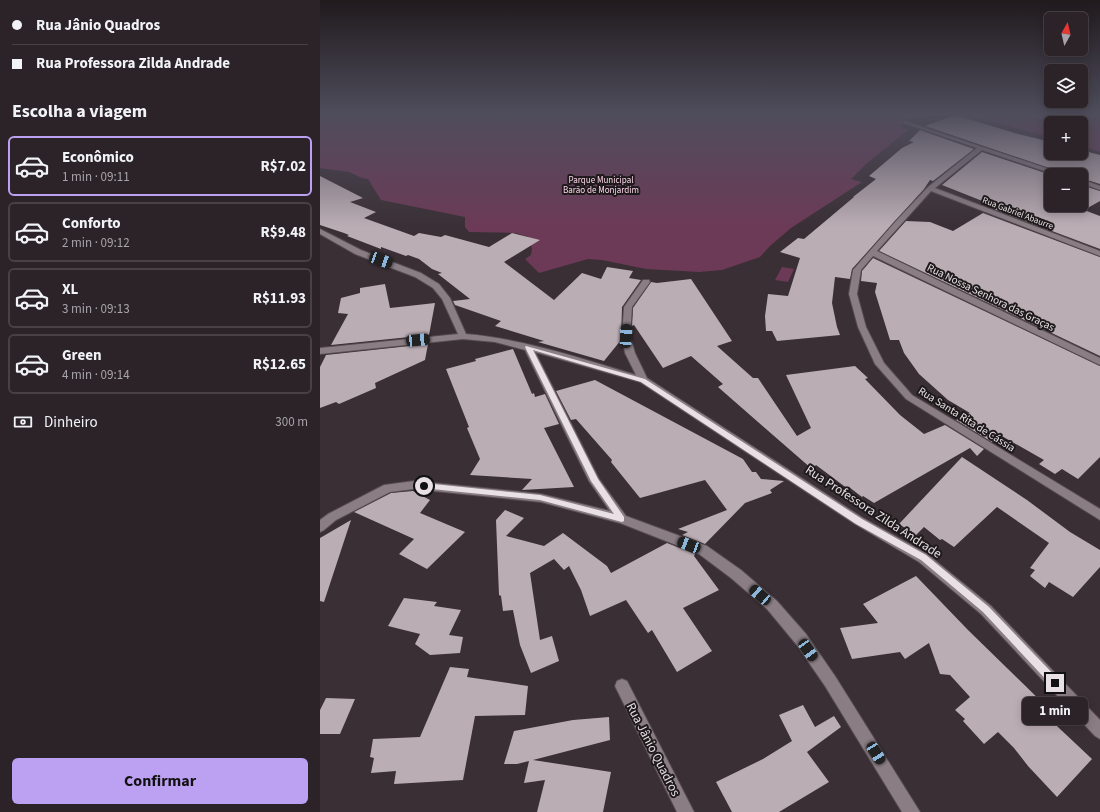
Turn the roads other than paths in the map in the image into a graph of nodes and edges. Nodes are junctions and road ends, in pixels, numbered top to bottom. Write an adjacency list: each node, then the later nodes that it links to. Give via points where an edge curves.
1 (976, 152): 5 (street, Rua Santa Rita de Cássia)
2 (993, 152): 3 (street)
3 (1044, 169)
4 (1088, 184): 6 (street)
5 (930, 188): 8 (street, Rua Santa Rita de Cássia); 9 (street, Rua Gabriel Abaurre)
6 (1100, 188)
7 (320, 231): 11 (street, via 358,252 418,275 436,286 446,298)
8 (872, 252): 14 (street, Rua Nossa Senhora das Graças); 16 (street, Rua Santa Rita de Cássia, via 857,270 853,294 862,327 880,364 904,392)
9 (1100, 254)
10 (646, 282): 15 (street, via 628,307 626,336 630,353)
11 (463, 336): 12 (street, via 495,339); 13 (street)
12 (528, 347): 15 (street); 17 (street, via 595,481)
13 (320, 351)
14 (1100, 362)
15 (643, 380): 20 (street, Rua Professora Zilda Andrade, via 859,521 924,558 986,610)
16 (1100, 515)
17 (622, 519): 18 (street, via 540,498 414,485 388,488 332,517); 22 (street, via 703,550 772,605 801,639 830,681)
18 (320, 527)
19 (622, 686): 21 (street, Rua Jânio Quadros)
20 (1100, 730)
21 (686, 812)
22 (912, 812)

